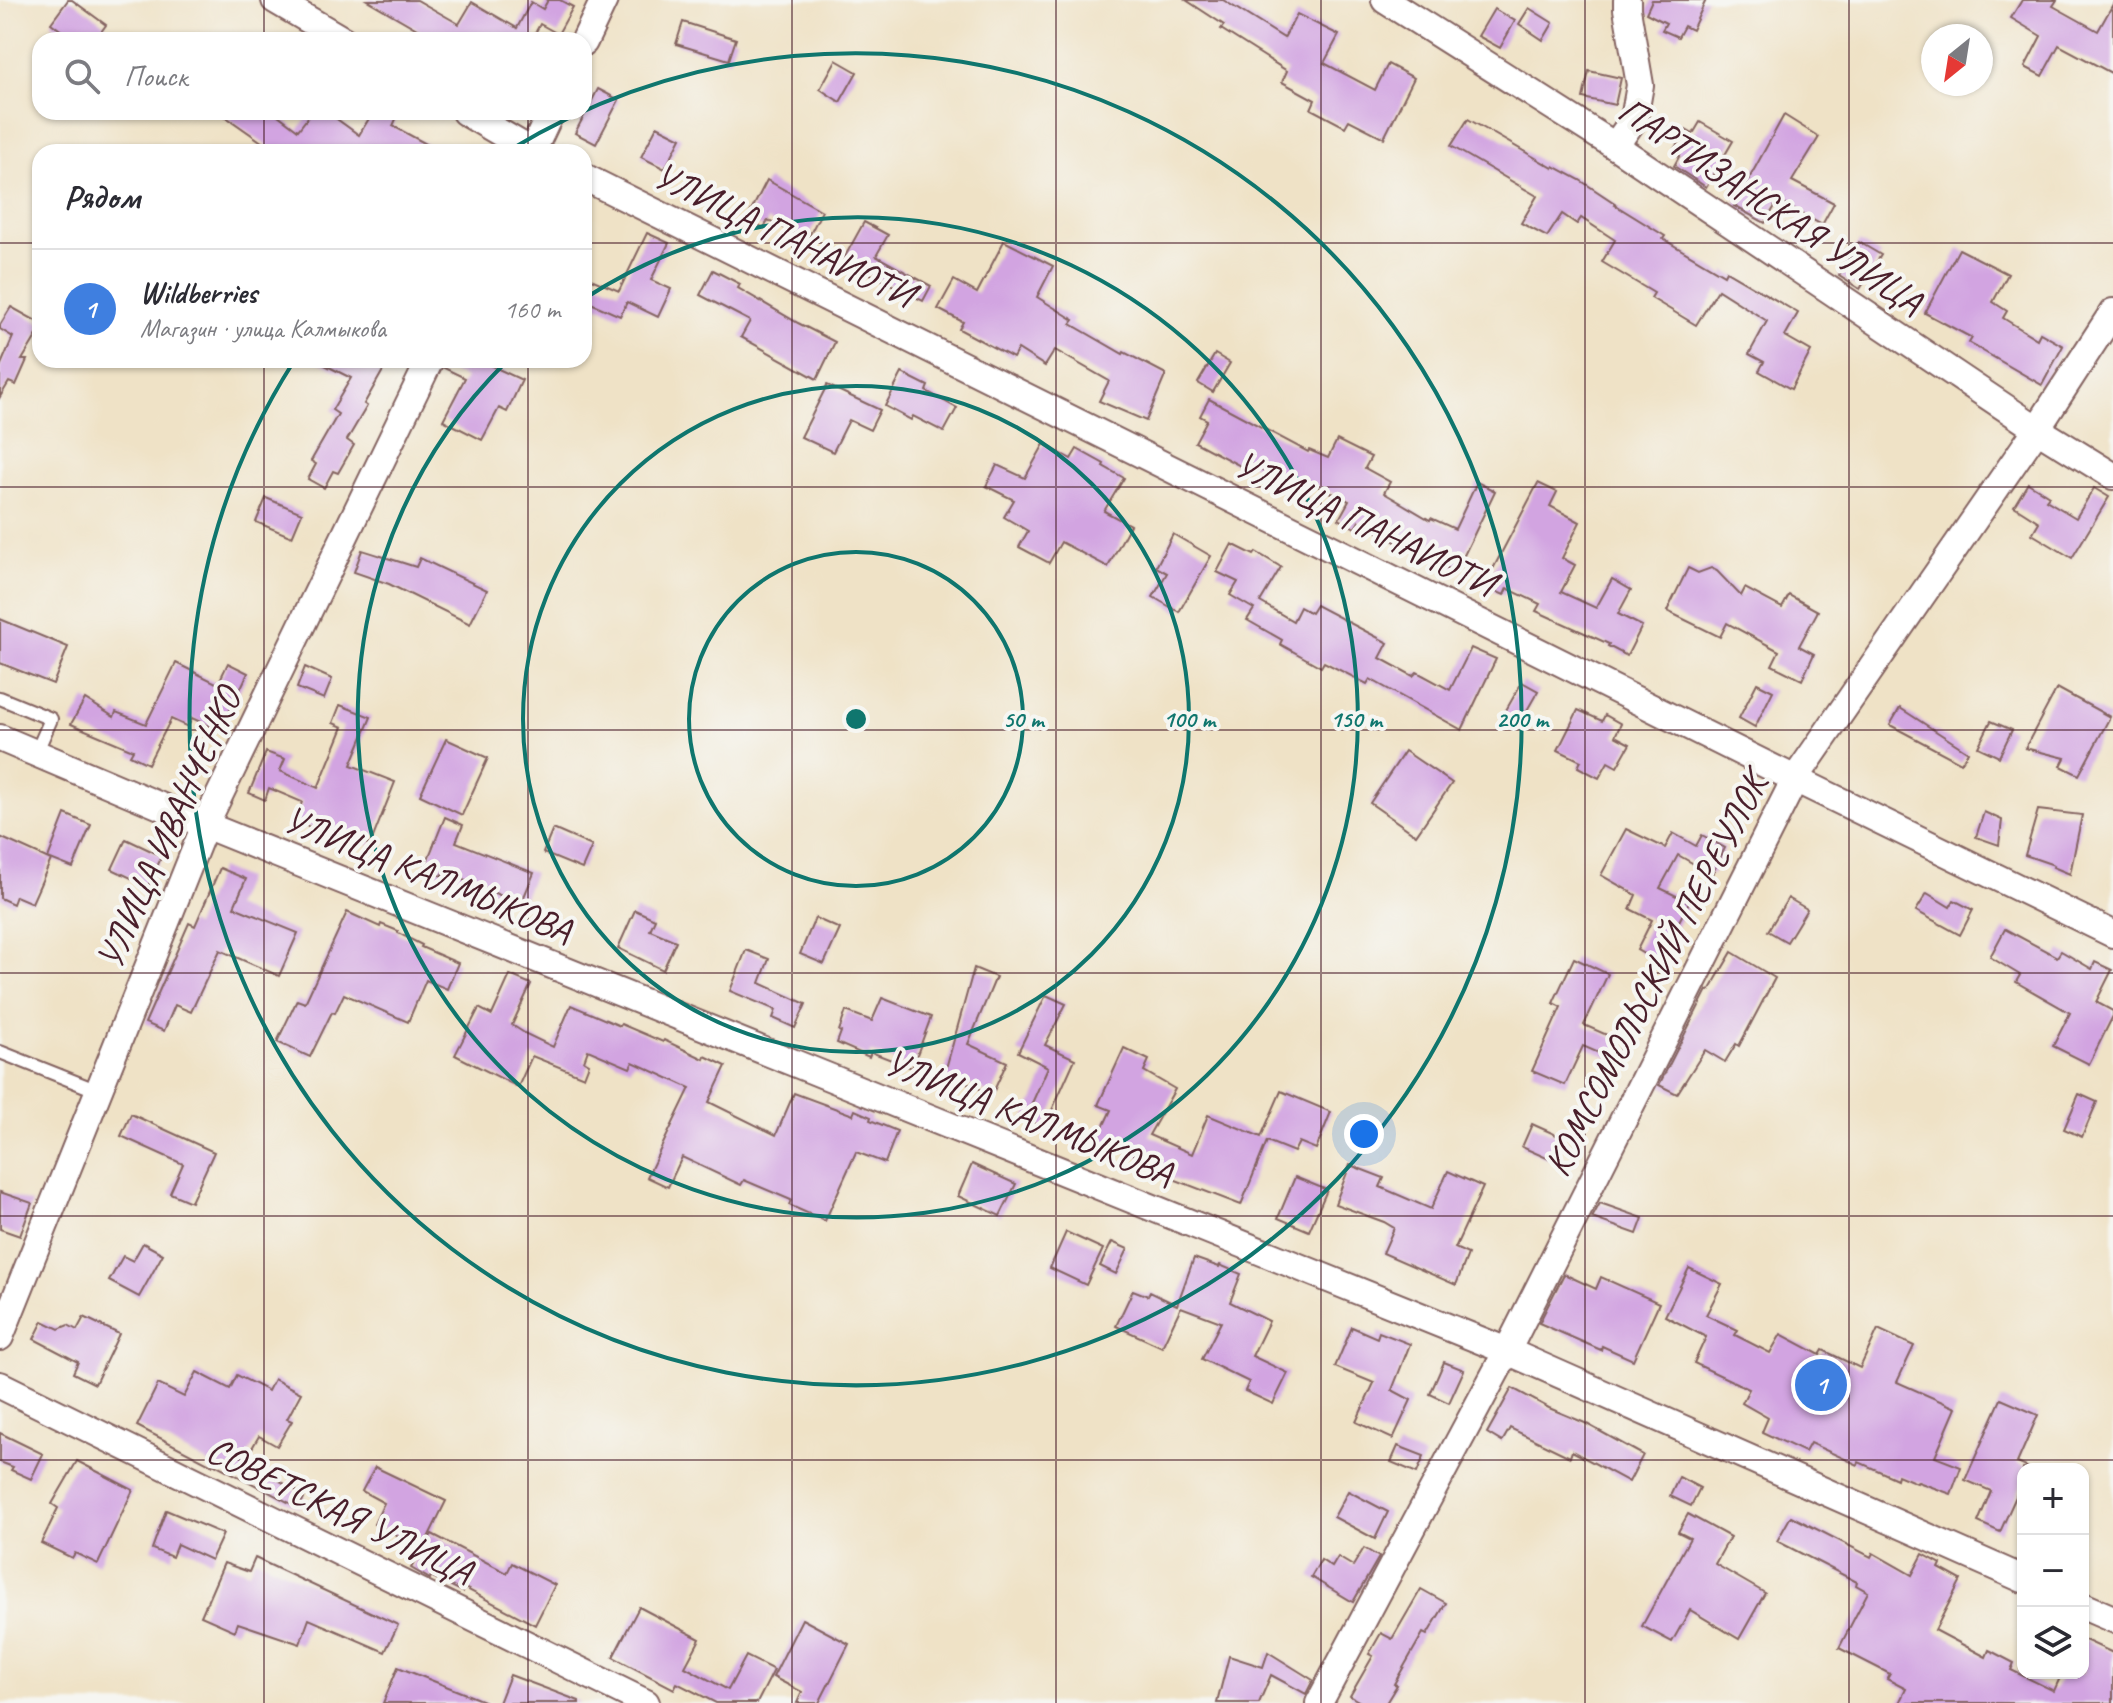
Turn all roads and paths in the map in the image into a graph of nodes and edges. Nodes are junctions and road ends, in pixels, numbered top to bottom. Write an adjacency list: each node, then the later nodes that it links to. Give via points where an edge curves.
1 (275, 0): 5 (street)
2 (604, 0): 6 (street)
3 (1385, 0): 11 (street, ПАРТИЗАНСКАЯ УЛИЦА)
4 (1627, 0): 11 (street, via 1640,85 1634,119)
5 (329, 32)
6 (589, 32)
7 (478, 120): 9 (street)
8 (547, 120): 10 (street)
9 (519, 144)
10 (536, 144)
11 (1615, 146): 15 (street, ПАРТИЗАНСКАЯ УЛИЦА)
12 (592, 181): 20 (street, УЛИЦА ПАНАИОТИ)
13 (2113, 312): 15 (street, КОМСОМОЛЬСКИЙ ПЕРЕУЛОК)
14 (426, 368): 21 (street, УЛИЦА ИВАНЧЕНКО)
15 (2037, 429): 16 (street, ПАРТИЗАНСКАЯ УЛИЦА); 20 (street, КОМСОМОЛЬСКИЙ ПЕРЕУЛОК)
16 (2113, 476)
17 (0, 698): 19 (lane, via 51,719)
18 (0, 738): 19 (street, УЛИЦА КАЛМЫКОВА)
19 (36, 753): 21 (street, УЛИЦА КАЛМЫКОВА)
20 (1795, 779): 22 (street, УЛИЦА ПАНАИОТИ); 26 (street, КОМСОМОЛЬСКИЙ ПЕРЕУЛОК)
21 (205, 825): 24 (street, УЛИЦА ИВАНЧЕНКО); 26 (street, УЛИЦА КАЛМЫКОВА)
22 (2113, 934)
23 (0, 1052): 24 (lane)
24 (98, 1091): 25 (street, УЛИЦА ИВАНЧЕНКО)
25 (0, 1337)
26 (1507, 1351): 28 (street, УЛИЦА КАЛМЫКОВА); 32 (street, КОМСОМОЛЬСКИЙ ПЕРЕУЛОК)
27 (0, 1385): 31 (street, СОВЕТСКАЯ УЛИЦА)
28 (2017, 1576)
29 (2085, 1607): 30 (street)
30 (2113, 1619)
31 (646, 1703)
32 (1319, 1703)

